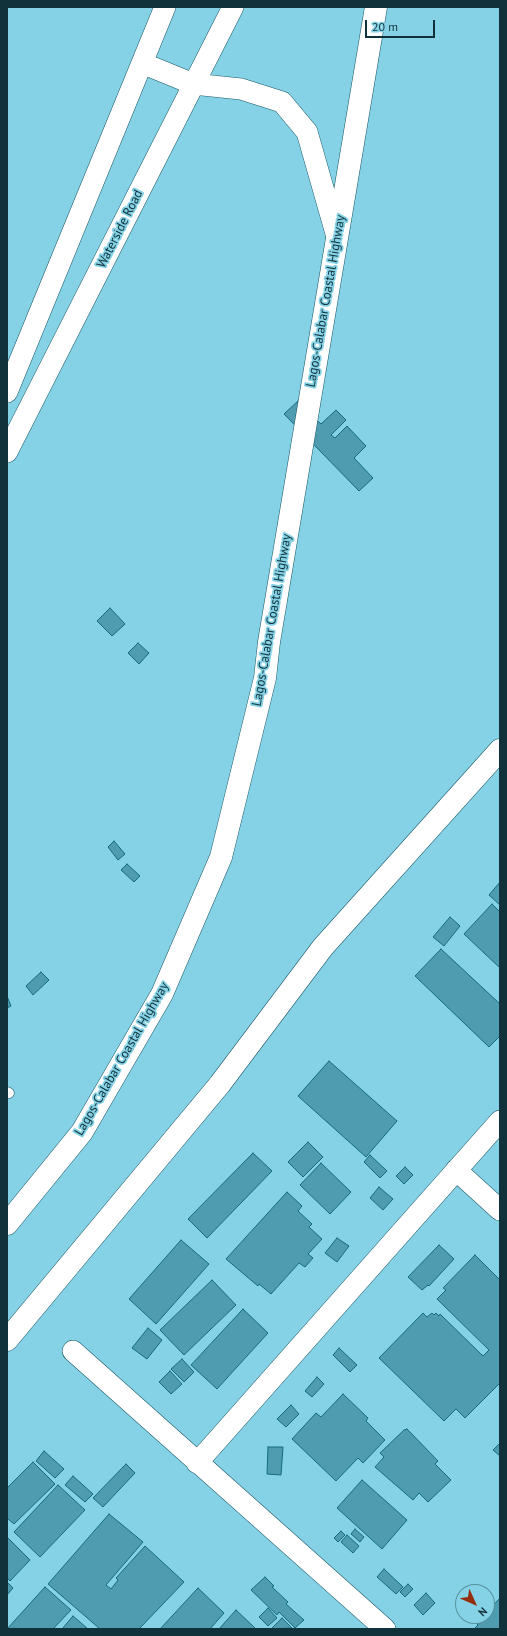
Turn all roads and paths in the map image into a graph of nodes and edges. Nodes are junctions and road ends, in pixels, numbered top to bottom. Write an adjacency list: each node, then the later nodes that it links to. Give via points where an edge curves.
1 (165, 7): 4 (street)
2 (233, 7): 5 (street, Waterside Road)
3 (376, 7): 6 (highway, Lagos-Calabar Coastal Highway)
4 (142, 62): 5 (street); 7 (street)
5 (193, 84): 6 (street, via 241,89 282,102 307,132); 8 (street, Waterside Road)
6 (337, 237): 13 (highway, Lagos-Calabar Coastal Highway, via 265,678 221,857 162,994 82,1132)
7 (7, 392)
8 (7, 452)
9 (500, 750): 14 (highway, via 323,947 220,1084)
10 (500, 1121): 11 (street)
11 (456, 1170): 12 (street); 16 (street)
12 (500, 1210)
13 (7, 1224)
14 (7, 1340)
15 (73, 1351): 16 (street)
16 (197, 1462): 17 (street)
17 (385, 1629)

